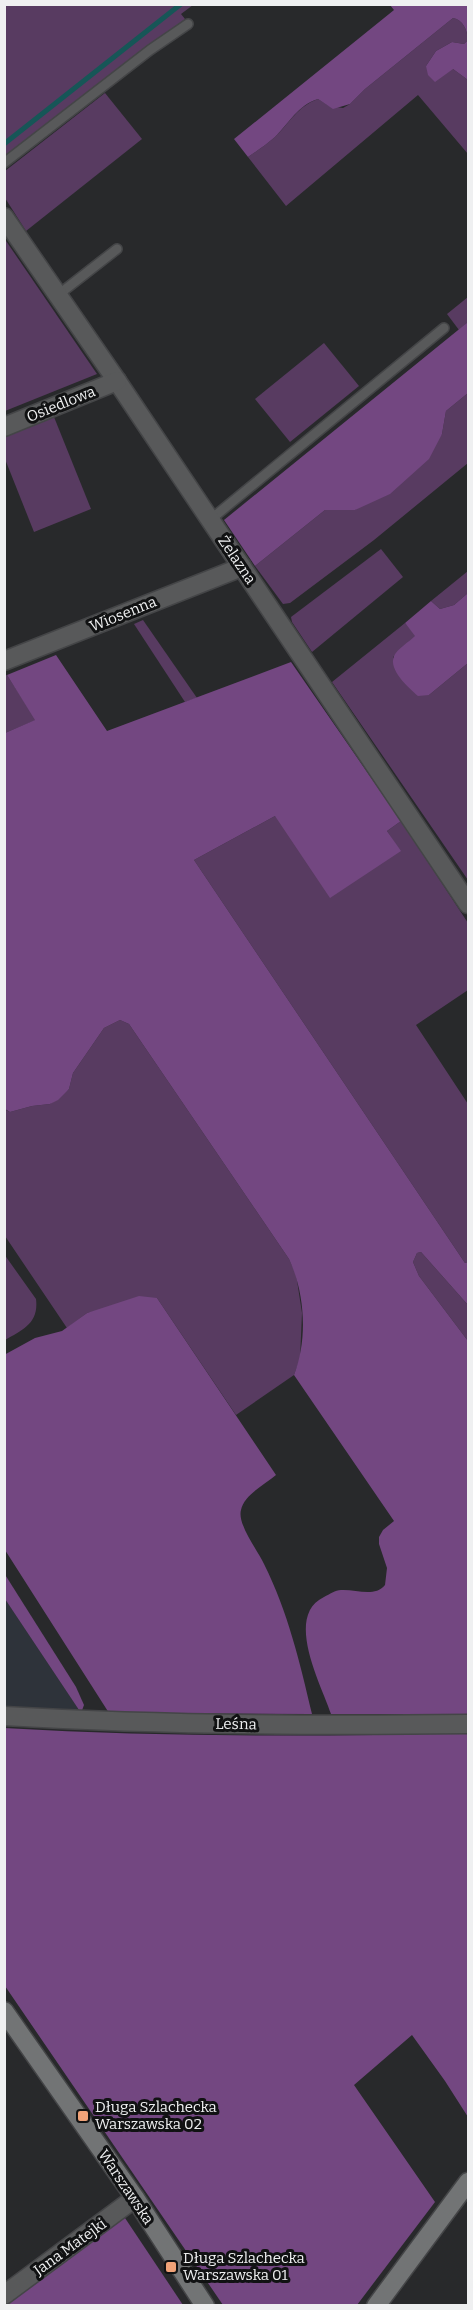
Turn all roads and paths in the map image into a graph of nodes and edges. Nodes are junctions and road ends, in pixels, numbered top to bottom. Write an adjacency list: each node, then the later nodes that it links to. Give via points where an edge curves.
1 (188, 24): 2 (lane)
2 (4, 163)
3 (4, 217): 5 (street, Żelazna)
4 (117, 249): 5 (lane)
5 (58, 295): 7 (street, Żelazna)
6 (444, 328): 9 (lane)
7 (117, 381): 8 (street, Osiedlowa); 9 (street, Żelazna)
8 (4, 427)
9 (210, 520): 10 (street, Żelazna)
10 (242, 567): 11 (street, Wiosenna); 12 (street, Żelazna)
11 (4, 661)
12 (468, 904)
13 (4, 1716): 14 (street, Leśna, via 327,1726)
14 (468, 1724)
15 (4, 2011): 17 (street, Warszawska)
16 (468, 2182): 20 (street)
17 (135, 2199): 18 (street, Jana Matejki); 19 (street, Warszawska)
18 (4, 2295)
19 (205, 2306)
20 (376, 2306)

